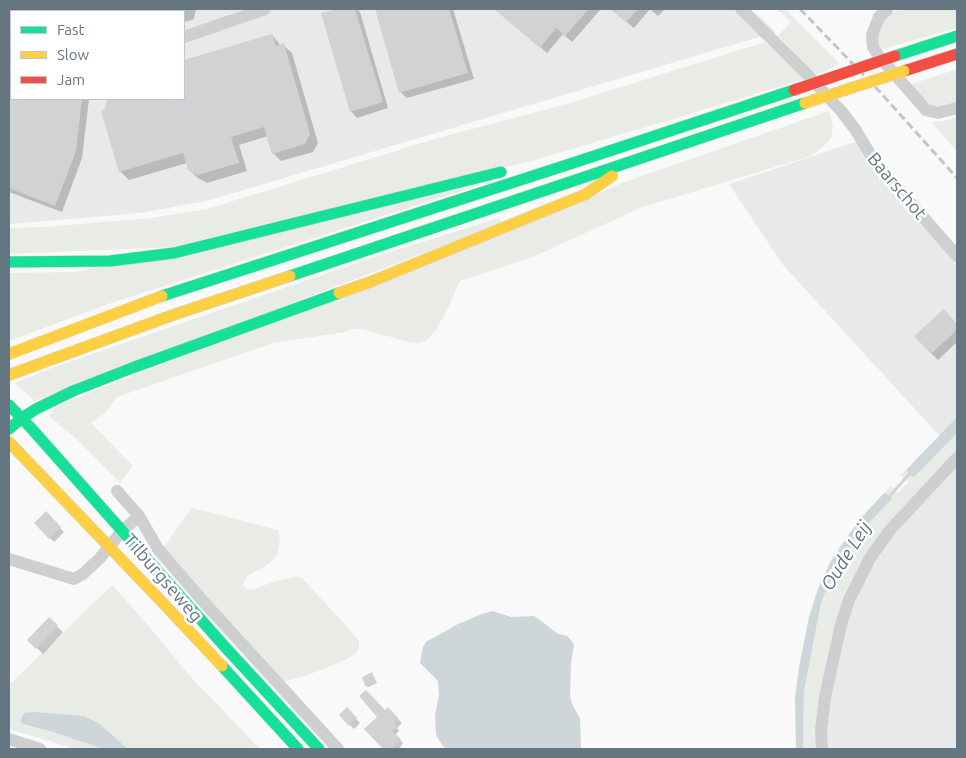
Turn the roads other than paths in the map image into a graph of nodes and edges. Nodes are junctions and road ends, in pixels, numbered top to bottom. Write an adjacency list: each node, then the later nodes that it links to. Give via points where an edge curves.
1 (265, 9): 5 (street)
2 (742, 9): 10 (street, Baarschot, via 842,112 875,162)
3 (887, 10): 7 (street, via 879,17 872,35 878,55 926,110 938,112)
4 (957, 36): 9 (main road, bridge)
5 (185, 37)
6 (957, 54): 8 (main road, bridge)
7 (957, 108)
8 (633, 161): 13 (main road, via 173,314); 15 (main road, via 577,198 370,282 91,383)
9 (576, 162): 11 (main road, via 494,173 174,253 110,261); 12 (main road, via 167,294)
10 (957, 256)
11 (9, 262)
12 (9, 354)
13 (12, 373)
14 (9, 405): 15 (main road, Tilburgseweg)
15 (22, 418): 16 (main road); 21 (main road, Tilburgseweg)
16 (9, 429)
17 (9, 442): 22 (main road, Tilburgseweg)
18 (957, 458): 29 (street, via 890,530 870,558 848,600 825,697)
19 (116, 491): 20 (street, Tilburgseweg)
20 (139, 516): 21 (street); 28 (street, Tilburgseweg, via 158,549)
21 (122, 531): 22 (street); 27 (main road, Tilburgseweg)
22 (109, 546): 23 (street, via 100,558 74,579); 26 (main road, Tilburgseweg)
23 (9, 559)
24 (9, 740): 25 (street)
25 (40, 749)
26 (298, 749)
27 (319, 749)
28 (338, 749)
29 (822, 749)

